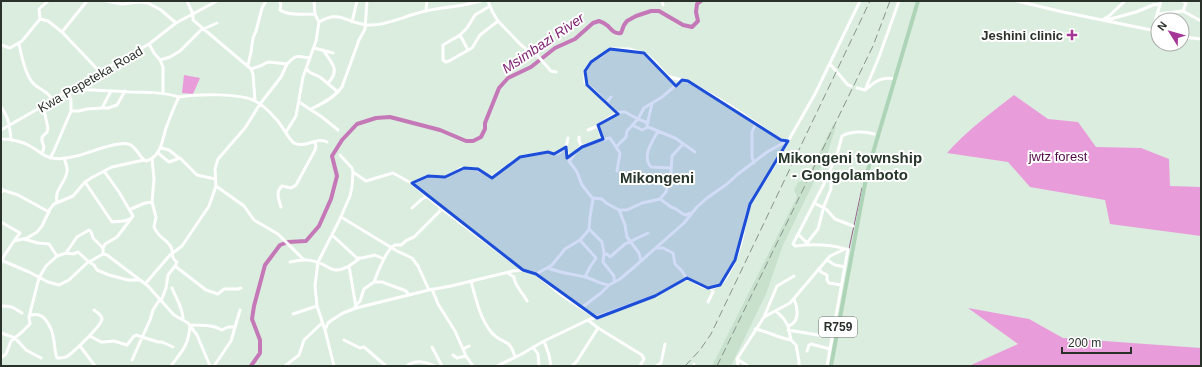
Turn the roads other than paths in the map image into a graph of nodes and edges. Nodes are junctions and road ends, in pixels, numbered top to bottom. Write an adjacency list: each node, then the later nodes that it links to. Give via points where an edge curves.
1 (48, 1): 30 (street, via 39,9)
2 (87, 1): 41 (street)
3 (106, 1): 20 (street, via 122,4)
4 (187, 1): 28 (street)
5 (207, 1): 23 (street)
6 (217, 1): 23 (street, Kwa Pepeteka Road)
7 (266, 1): 56 (street, via 253,38)
8 (279, 1): 29 (street, via 280,10 283,12)
9 (314, 1): 29 (street)
10 (356, 1): 35 (street)
11 (367, 1): 38 (street)
12 (427, 1): 25 (street)
13 (481, 1): 25 (street)
14 (488, 1): 24 (street)
15 (860, 1): 55 (street)
16 (899, 1): 69 (street)
17 (918, 1): 62 (main road, R759)
18 (1017, 1): 31 (street)
19 (1125, 1): 31 (street)
20 (151, 2): 36 (street)
21 (1185, 2): 26 (street)
22 (1161, 3): 31 (street)
23 (209, 5): 28 (street, Kwa Pepeteka Road)
24 (490, 6): 32 (street); 42 (street, via 476,14)
25 (426, 11): 38 (street, via 378,25)
26 (1183, 11): 27 (street); 33 (street)
27 (1174, 12)
28 (193, 14): 36 (street, Kwa Pepeteka Road); 39 (street, via 193,20)
29 (315, 14): 34 (street)
30 (40, 20): 41 (street, via 48,21); 45 (street)
31 (1103, 20): 40 (street)
32 (498, 21): 50 (street, via 480,35); 60 (street, via 523,47 537,55 551,71)
33 (1201, 21)
34 (319, 22): 35 (street, via 335,16); 48 (street)
35 (352, 22): 38 (street)
36 (176, 23): 46 (street, Kwa Pepeteka Road)
37 (217, 23): 39 (street)
38 (366, 25): 72 (street)
39 (204, 28): 53 (street, via 180,51); 56 (street)
40 (1150, 30)
41 (62, 32): 59 (street)
42 (460, 35): 50 (street); 50 (street, via 443,45 443,60 446,62)
43 (1190, 38): 44 (street)
44 (1201, 39)
45 (18, 44): 47 (street, via 10,48); 76 (street, via 29,78 50,95)
46 (149, 44): 53 (street); 59 (street, Kwa Pepeteka Road)
47 (1, 45)
48 (314, 48): 49 (street); 52 (street)
49 (323, 50): 51 (street); 64 (street, via 335,69)
50 (468, 50)
51 (333, 53)
52 (310, 58): 54 (street, via 294,56); 58 (street)
53 (160, 60): 73 (street, via 163,67)
54 (287, 64): 57 (street, via 268,62); 80 (street, via 281,78)
55 (830, 64): 66 (street); 107 (street, via 816,94)
56 (248, 65): 57 (street)
57 (251, 69): 77 (street)
58 (307, 69): 64 (street); 78 (street)
59 (99, 71): 68 (street, Kwa Pepeteka Road)
60 (556, 72)
61 (667, 76): 63 (street); 65 (street); 79 (street, via 652,58 644,53 629,49 610,49 591,62 585,71 587,86)
62 (895, 79): 69 (street, via 877,80); 164 (main road, R759)
63 (682, 80): 65 (street); 89 (street)
64 (328, 83): 72 (street)
65 (676, 86): 81 (street)
66 (851, 86)
67 (857, 88): 69 (street)
68 (67, 90): 70 (street); 76 (street, Kwa Pepeteka Road); 86 (street, via 71,100)
69 (865, 90)
70 (111, 91): 71 (street); 84 (street)
71 (124, 91): 73 (street); 84 (street, via 117,105)
72 (338, 92): 85 (street)
73 (163, 93): 74 (street)
74 (179, 97): 77 (street, via 220,95); 112 (street)
75 (611, 97): 79 (street)
76 (52, 100): 82 (street, Kwa Pepeteka Road)
77 (255, 101): 80 (street)
78 (299, 102): 85 (street); 98 (street, via 296,116)
79 (606, 103): 87 (street)
80 (260, 104): 98 (street); 129 (street, via 245,128 218,159)
81 (652, 104): 88 (street, via 643,109); 92 (street)
82 (43, 106): 90 (street, Kwa Pepeteka Road); 115 (street, via 48,128 42,137)
83 (1, 107): 90 (street)
84 (102, 108): 86 (street)
85 (311, 109): 95 (street)
86 (71, 111): 117 (street)
87 (616, 112): 88 (street, via 625,112); 93 (street)
88 (638, 119): 91 (street); 92 (street)
89 (756, 123): 107 (street); 123 (street, via 752,132)
90 (10, 125): 94 (street, Kwa Pepeteka Road); 103 (street)
91 (632, 125): 92 (street, via 642,130); 111 (street, via 626,137)
92 (647, 125): 97 (street)
93 (598, 126): 96 (street); 104 (street)
94 (1, 130)
95 (338, 130)
96 (588, 130)
97 (658, 131): 108 (street); 124 (street, via 647,152 648,161 652,167)
98 (286, 132): 105 (street, via 290,140 297,144)
99 (874, 134): 128 (street, via 868,132 842,136)
100 (579, 137): 110 (street)
101 (568, 138): 109 (street)
102 (1, 139): 103 (street)
103 (11, 140): 115 (street, via 28,144)
104 (601, 140): 110 (street); 111 (street, via 610,138)
105 (315, 142): 106 (street); 140 (street, via 315,150 296,185 291,188 282,186 279,189)
106 (327, 142)
107 (787, 142): 123 (street, via 767,152); 200 (street, via 750,204 733,265 720,285)
108 (683, 144): 113 (street); 124 (street, via 672,156)
109 (566, 147): 121 (street); 131 (street, via 555,154 548,152 520,158 492,177 478,169 464,168 445,178 428,176)
110 (582, 147): 121 (street)
111 (616, 147): 126 (street, via 620,153)
112 (161, 148): 114 (street); 120 (street, via 169,150)
113 (695, 152)
114 (158, 153): 119 (street); 120 (street, via 169,162)
115 (42, 154): 117 (street)
116 (340, 155): 127 (street)
117 (50, 158): 118 (street)
118 (64, 158): 122 (street, via 115,144 127,144); 137 (street, via 67,173 56,197)
119 (152, 158): 122 (street); 138 (street)
120 (179, 158): 129 (street, via 198,176)
121 (569, 159): 135 (street, via 579,181)
122 (144, 160): 125 (street)
123 (754, 163): 146 (street)
124 (671, 168): 136 (street, via 666,192)
125 (104, 170): 130 (street); 143 (street)
126 (617, 171)
127 (353, 172): 131 (street, via 366,180 393,173); 148 (street, via 350,196)
128 (827, 178): 139 (street); 142 (street, via 830,179 831,187)
129 (215, 179): 132 (street)
130 (85, 182): 137 (street, via 73,196); 149 (street, via 112,222)
131 (412, 183): 134 (street)
132 (216, 186): 165 (street, via 206,210 182,246); 170 (street, via 244,206 254,220 278,234)
133 (2, 190): 147 (street, via 18,195)
134 (427, 196): 141 (street); 144 (street)
135 (593, 198): 145 (street, via 602,199 606,204); 152 (street)
136 (660, 199): 145 (street, via 627,210); 146 (street, via 684,214)
137 (57, 202): 147 (street)
138 (152, 202): 143 (street); 165 (street, via 156,217 154,229 169,244)
139 (814, 204): 142 (street); 154 (street)
140 (281, 207)
141 (412, 208)
142 (824, 208): 151 (street, via 835,219); 160 (street, via 818,229)
143 (130, 209): 149 (street, via 133,216)
144 (442, 210): 162 (street, via 414,237); 184 (street)
145 (619, 210): 159 (street)
146 (694, 210): 163 (street, via 684,223)
147 (48, 212): 156 (street, via 37,232)
148 (341, 217): 155 (street); 162 (street)
149 (130, 219): 161 (street, via 117,237 107,242)
150 (1, 222): 158 (street, via 20,232)
151 (853, 226)
152 (589, 229): 157 (street); 168 (street, via 602,242)
153 (648, 233): 159 (street)
154 (798, 234): 160 (street); 160 (street, via 793,245)
155 (332, 235): 171 (street); 178 (street)
156 (24, 239): 158 (street); 169 (street, via 49,244)
157 (580, 240): 182 (street, via 565,249); 188 (street, via 596,258)
158 (14, 242): 174 (street)
159 (630, 242): 168 (street, via 610,257); 175 (street, via 639,253)
160 (807, 244): 164 (street)
161 (103, 248): 166 (street, via 89,230 77,237); 167 (street)
162 (392, 248): 172 (street); 201 (street, via 413,259)
163 (656, 248): 175 (street); 190 (street, via 673,253 674,263)
164 (848, 249): 173 (street, via 830,256); 181 (street); 273 (main road, R759)
165 (172, 252): 179 (street, via 177,262); 195 (street)
166 (66, 253): 169 (street); 176 (street, via 77,252)
167 (103, 254): 176 (street); 191 (street)
168 (604, 255): 194 (street, via 603,262 614,276)
169 (58, 256): 189 (street, via 46,266)
170 (303, 259): 177 (street); 178 (street)
171 (359, 259): 172 (street, via 375,255); 180 (street)
172 (384, 260): 193 (street)
173 (827, 260): 181 (street); 183 (street)
174 (1, 261): 189 (street)
175 (641, 261): 194 (street)
176 (89, 262): 189 (street, via 62,285); 191 (street, via 97,270 109,275)
177 (290, 262)
178 (318, 262): 180 (street, via 334,270); 208 (street, via 315,286)
179 (175, 266): 199 (street, via 207,291 218,294 224,289); 204 (street, via 168,276)
180 (349, 266): 209 (street)
181 (845, 267): 197 (street)
182 (548, 268): 186 (street); 188 (street)
183 (819, 268): 197 (street, via 827,274 829,283); 203 (street)
184 (523, 270): 185 (street); 186 (street)
185 (508, 272): 192 (street); 205 (street, via 514,277)
186 (536, 274): 210 (street)
187 (794, 276): 217 (street, via 777,286)
188 (585, 277): 196 (street)
189 (39, 278): 216 (street)
190 (687, 279): 200 (street, via 703,287); 218 (street, via 655,296)
191 (140, 280): 195 (street)
192 (471, 281): 201 (street); 247 (street, via 484,321 495,337 510,345)
193 (374, 282): 202 (street, via 401,288); 209 (street, via 364,289)
194 (614, 282): 196 (street)
195 (145, 284): 204 (street)
196 (609, 285): 210 (street)
197 (841, 285): 230 (street)
198 (172, 288): 219 (street)
199 (242, 288)
200 (712, 288): 206 (street, via 713,292)
201 (430, 290): 202 (street); 242 (street)
202 (409, 295): 209 (street)
203 (794, 299): 213 (street); 225 (street, via 797,315)
204 (160, 300): 219 (street); 231 (street)
205 (527, 301)
206 (708, 302)
207 (1, 306): 214 (street, via 10,306)
208 (317, 306): 215 (street); 221 (street)
209 (356, 307): 227 (street, via 332,320)
210 (581, 308): 218 (street)
211 (94, 310): 229 (street, via 102,319)
212 (240, 310): 223 (street)
213 (776, 311): 217 (street); 225 (street, via 784,318)
214 (22, 313)
215 (293, 314)
216 (30, 315): 232 (street, via 29,325); 237 (street, via 38,314 48,323 57,358 66,357)
217 (764, 317): 226 (street)
218 (597, 318): 220 (street)
219 (183, 319): 222 (street)
220 (588, 320): 224 (street); 235 (street)
221 (322, 323): 227 (street); 256 (street, via 304,340 299,355)
222 (190, 325): 223 (street, via 218,327 222,330 228,326); 253 (street, via 187,344); 254 (street, via 197,334)
223 (235, 327): 255 (street, via 230,343)
224 (598, 328): 266 (street); 267 (street, via 642,355 644,359)
225 (788, 328): 230 (street, via 820,336 822,333); 234 (street)
226 (755, 329): 234 (street); 250 (street)
227 (325, 330): 257 (street)
228 (1, 333): 232 (street)
229 (90, 336): 231 (street, via 101,342 114,341 126,344 135,335); 237 (street)
230 (832, 336): 243 (street)
231 (142, 337): 239 (street); 251 (street)
232 (15, 338): 248 (street, via 11,341 5,356); 249 (street, via 26,350)
233 (344, 340): 258 (street, via 359,348 364,347)
234 (791, 340): 271 (street, via 796,345)
235 (544, 341): 241 (street); 265 (street)
236 (666, 344): 268 (street, via 661,362)
237 (80, 346): 252 (street)
238 (469, 346): 242 (street)
239 (173, 347)
240 (432, 347): 261 (street)
241 (533, 347): 247 (street); 264 (street, via 538,354)
242 (463, 349): 246 (street)
243 (830, 349): 244 (street, via 811,344); 272 (street)
244 (807, 351)
245 (453, 355): 246 (street, via 457,358)
246 (466, 356): 262 (street)
247 (515, 357): 263 (street)
248 (1, 358)
249 (41, 358)
250 (737, 359): 269 (street); 270 (street)
251 (132, 360)
252 (95, 366)
253 (171, 366)
254 (210, 366)
255 (214, 366)
256 (285, 366)
257 (334, 366)
258 (386, 366)
259 (407, 366): 260 (street, via 410,363 422,362)
260 (435, 366)
261 (442, 366)
262 (472, 366)
263 (497, 366)
264 (539, 366)
265 (551, 366)
266 (572, 366)
267 (640, 366)
268 (656, 366)
269 (738, 366)
270 (748, 366)
271 (799, 366)
272 (827, 366)
273 (832, 366)

